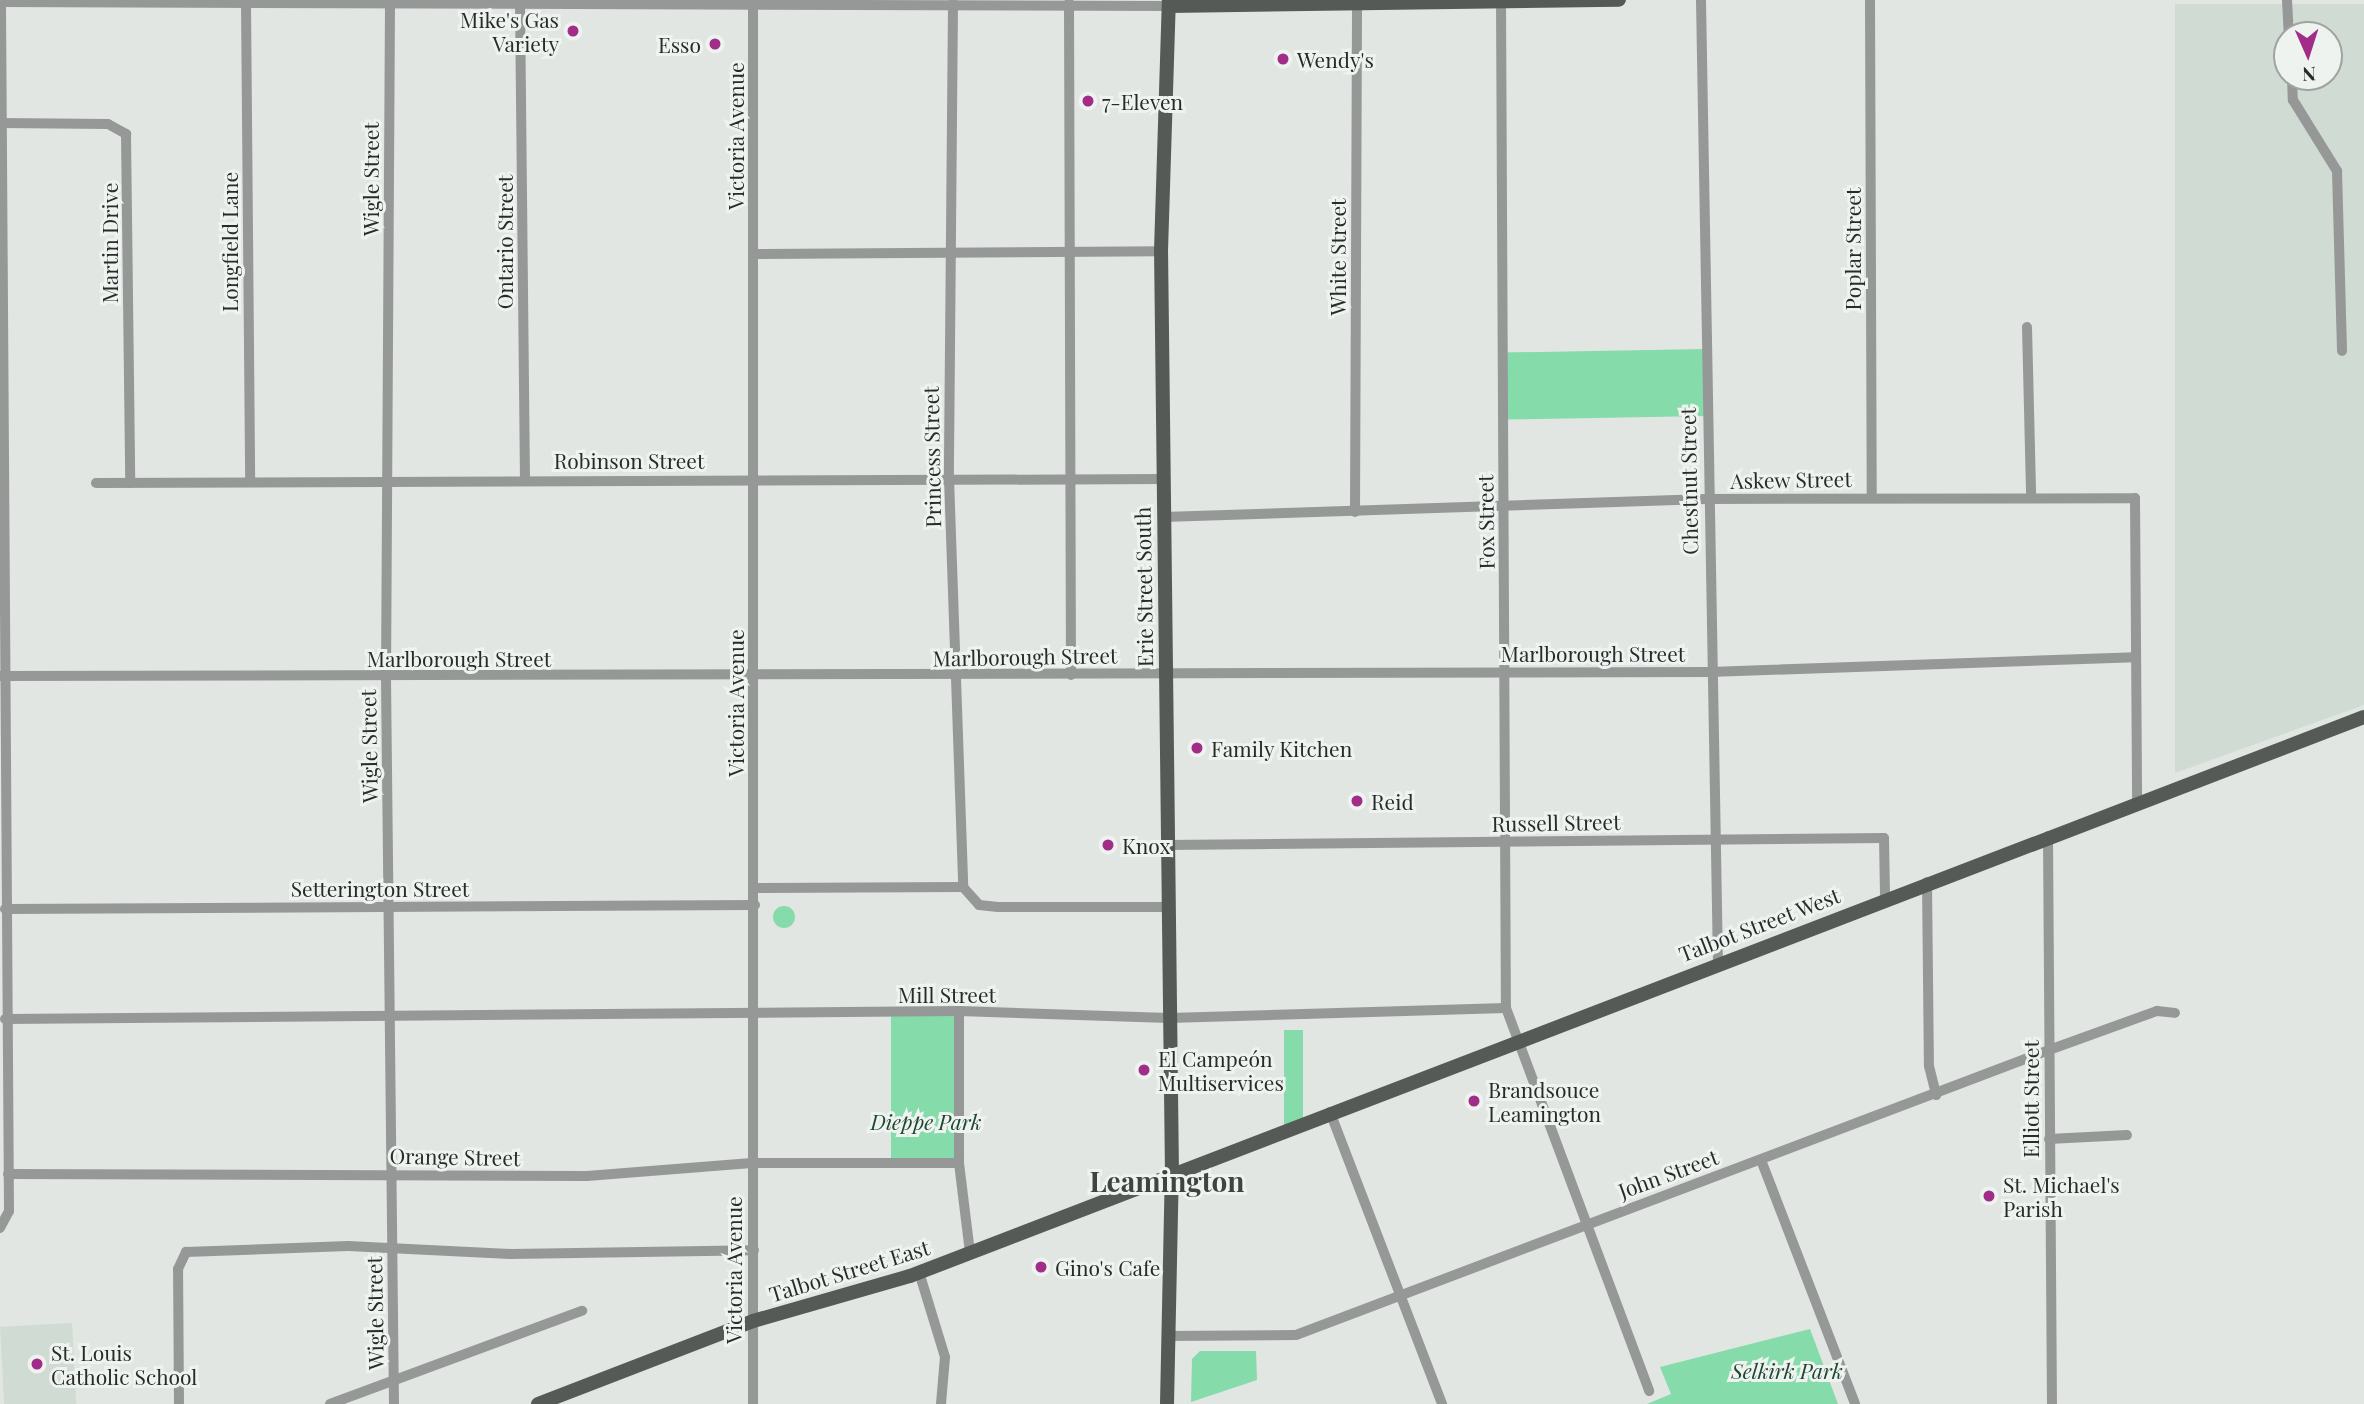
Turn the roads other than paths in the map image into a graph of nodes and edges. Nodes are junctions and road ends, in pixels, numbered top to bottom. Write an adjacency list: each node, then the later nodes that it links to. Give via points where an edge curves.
1 (97, 0): 7 (street); 10 (street)
2 (1619, 0): 9 (main road)
3 (1701, 0): 39 (street, Chestnut Street)
4 (1870, 0): 38 (street, Poplar Street)
5 (2287, 0): 17 (street)
6 (753, 1): 11 (street); 12 (street); 23 (street, Victoria Avenue)
7 (1, 2): 19 (street)
8 (419, 2): 11 (street); 15 (street)
9 (1501, 2): 16 (main road); 41 (street, Fox Street)
10 (246, 3): 15 (street); 35 (street, Longfield Lane)
11 (520, 3): 31 (street, Ontario Street)
12 (953, 3): 13 (street); 24 (street, Princess Street)
13 (1069, 3): 14 (street); 21 (street)
14 (1169, 3): 16 (main road); 22 (main road, Erie Street South)
15 (390, 4): 33 (street, Wigle Street)
16 (1357, 4): 42 (street, White Street)
17 (2288, 21)
18 (2293, 91): 27 (street, via 2293,100 2337,171)
19 (1, 124): 20 (street); 34 (street, Martin Drive, via 108,124 126,134)
20 (0, 174): 25 (street)
21 (1067, 251): 22 (street); 24 (street); 30 (street)
22 (1161, 251): 32 (main road, Erie Street South)
23 (755, 254): 24 (street); 28 (street, Victoria Avenue)
24 (949, 255): 29 (street, Princess Street)
25 (1, 309): 40 (street)
26 (2027, 327): 37 (street)
27 (2342, 351)
28 (754, 478): 29 (street, Robinson Street); 31 (street, Robinson Street); 50 (street, Victoria Avenue)
29 (949, 478): 30 (street, Robinson Street); 51 (street, Princess Street)
30 (1070, 478): 32 (street, Robinson Street); 48 (street)
31 (525, 480): 33 (street, Robinson Street)
32 (1163, 480): 43 (main road, Erie Street South)
33 (388, 481): 35 (street, Robinson Street); 52 (street, Wigle Street)
34 (130, 482): 35 (street, Robinson Street); 36 (street, Robinson Street)
35 (250, 482)
36 (96, 483)
37 (2031, 496): 38 (street, Askew Street); 44 (street, Askew Street, via 2135,498)
38 (1872, 498): 39 (street, Askew Street)
39 (1706, 499): 41 (street, Askew Street); 46 (street, Chestnut Street)
40 (2, 503): 49 (street)
41 (1504, 511): 42 (street, Askew Street); 45 (street, Fox Street)
42 (1354, 512): 43 (street, Askew Street)
43 (1164, 517): 47 (main road, Erie Street South)
44 (2135, 657): 46 (street, Marlborough Street); 54 (street)
45 (1506, 672): 46 (street, Marlborough Street); 47 (street, Marlborough Street); 58 (street, Fox Street)
46 (1710, 672): 57 (street, Chestnut Street)
47 (1165, 674): 48 (street, Marlborough Street); 59 (main road, Erie Street South)
48 (1071, 675): 51 (street, Marlborough Street)
49 (2, 676): 52 (street, Marlborough Street); 55 (street)
50 (754, 676): 51 (street, Marlborough Street); 52 (street, Marlborough Street); 62 (street, Victoria Avenue)
51 (957, 677): 61 (street, Princess Street)
52 (386, 678): 65 (street, Wigle Street)
53 (2364, 717): 54 (main road, Talbot Street West)
54 (2137, 803): 56 (main road, Talbot Street West)
55 (2, 806): 67 (street)
56 (2048, 836): 60 (main road, Talbot Street West); 78 (street, Elliott Street)
57 (1714, 838): 58 (street, Russell Street); 63 (street, Russell Street, via 1884,838); 68 (street, Chestnut Street)
58 (1508, 842): 59 (street, Russell Street); 70 (street, Fox Street)
59 (1168, 845): 66 (main road, Erie Street South)
60 (1927, 882): 63 (main road, Talbot Street West); 79 (street, via 1929,1066)
61 (963, 887): 62 (street); 66 (street, via 979,905)
62 (756, 888): 64 (street, Victoria Avenue)
63 (1885, 898): 68 (main road, Talbot Street West)
64 (755, 905): 65 (street, Setterington Street); 73 (street, Victoria Avenue)
65 (389, 907): 67 (street, Setterington Street); 76 (street, Wigle Street)
66 (1169, 907): 75 (main road, Erie Street South)
67 (5, 909): 69 (street)
68 (1718, 962): 77 (main road, Talbot Street West)
69 (2, 1000): 74 (street)
70 (1506, 1008): 75 (street, Mill Street); 77 (street, Fox Street)
71 (959, 1011): 73 (street, Mill Street); 75 (street, Mill Street); 86 (street)
72 (2175, 1013): 78 (street, John Street, via 2157,1011)
73 (752, 1016): 76 (street, Mill Street); 85 (street, Victoria Avenue)
74 (5, 1018): 76 (street, Mill Street); 81 (street)
75 (1169, 1018): 89 (main road, Erie Street South)
76 (389, 1019): 88 (street, Wigle Street)
77 (1516, 1040): 80 (main road, Talbot Street West); 90 (street, Fox Street)
78 (2049, 1049): 79 (street, John Street); 83 (street, Elliott Street)
79 (1936, 1095): 84 (street, John Street)
80 (1330, 1112): 89 (main road, Talbot Street West); 96 (street)
81 (4, 1130): 87 (street)
82 (2127, 1135): 83 (street)
83 (2049, 1139): 111 (street, Elliott Street)
84 (1761, 1160): 90 (street, John Street); 110 (street)
85 (751, 1163): 86 (street, Orange Street); 88 (street, Orange Street, via 587,1177); 93 (street, Victoria Avenue)
86 (959, 1163): 94 (street)
87 (8, 1174): 88 (street, Orange Street); 91 (street, via 9,1211)
88 (391, 1174): 92 (street, Wigle Street)
89 (1171, 1174): 94 (main road, Talbot Street East); 99 (main road, Erie Street South)
90 (1588, 1223): 96 (street, John Street); 101 (street, Fox Street)
91 (0, 1228)
92 (392, 1249): 93 (street); 100 (street, Wigle Street); 102 (street, via 186,1252 178,1269)
93 (754, 1250): 98 (street, Victoria Avenue)
94 (970, 1252): 95 (main road, Talbot Street East)
95 (919, 1272): 98 (main road, Talbot Street East); 107 (street, via 945,1357)
96 (1404, 1295): 99 (street, John Street, via 1296,1335); 109 (street)
97 (582, 1311): 100 (street)
98 (753, 1321): 105 (main road, Talbot Street East); 106 (street, Victoria Avenue)
99 (1168, 1336): 108 (main road, Erie Street South)
100 (394, 1381): 103 (street); 104 (street, Wigle Street)
101 (1649, 1391)
102 (179, 1404)
103 (330, 1404)
104 (394, 1404)
105 (538, 1404)
106 (753, 1404)
107 (941, 1404)
108 (1167, 1404)
109 (1442, 1404)
110 (1856, 1404)
111 (2052, 1404)

